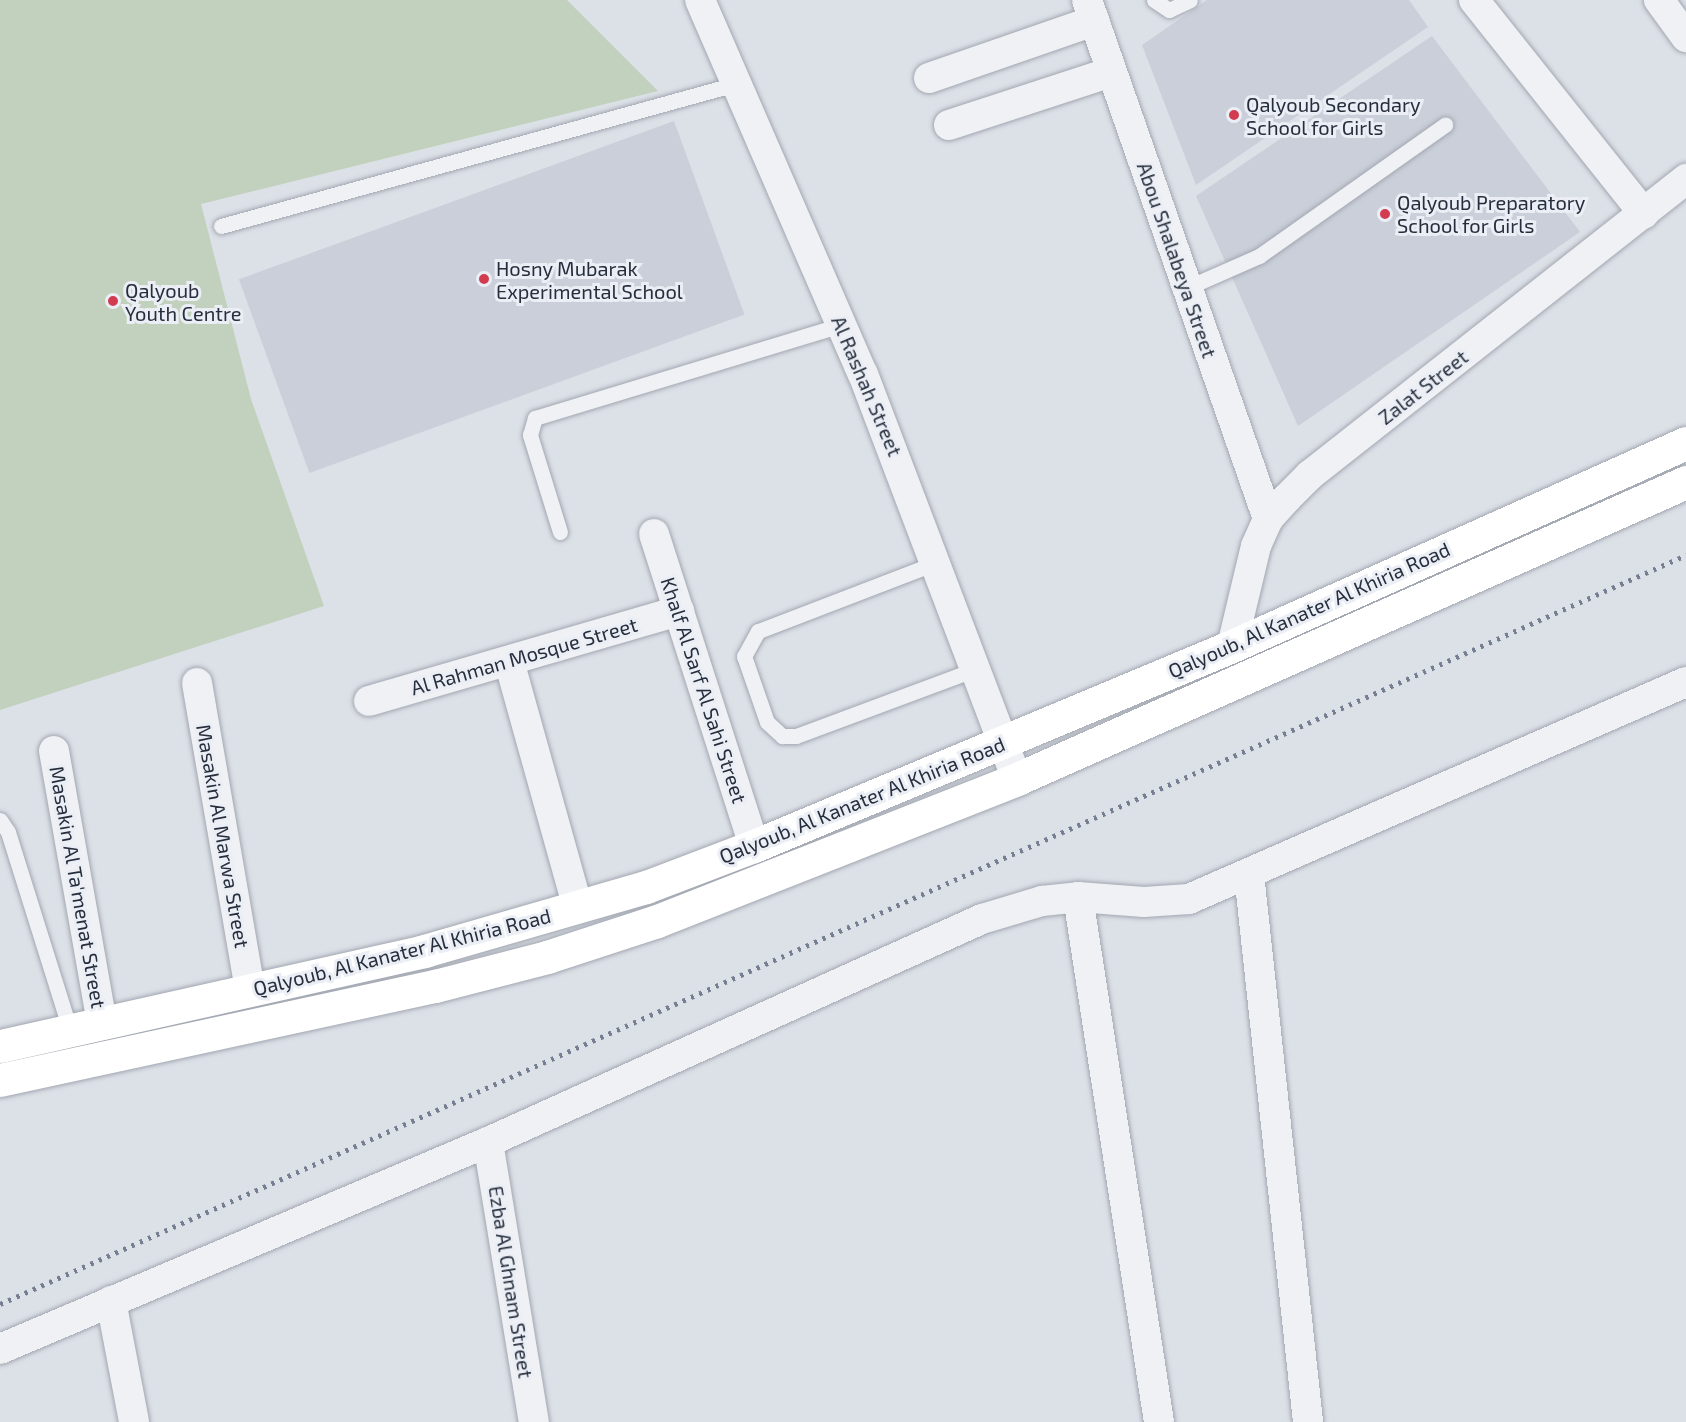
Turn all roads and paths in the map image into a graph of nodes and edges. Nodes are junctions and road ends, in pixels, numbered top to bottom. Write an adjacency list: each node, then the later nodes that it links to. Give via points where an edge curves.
1 (1154, 0): 2 (lane, via 1169,10)
2 (1190, 0)
3 (1474, 0): 14 (street)
4 (1659, 0): 7 (street)
5 (710, 3): 10 (street, Al Rashah Street)
6 (1091, 10): 8 (street, Abou Shalabeya Street); 9 (street)
7 (1686, 37)
8 (1111, 72): 12 (street); 16 (street, Abou Shalabeya Street)
9 (929, 78)
10 (736, 84): 15 (lane); 17 (street, Al Rashah Street)
11 (1445, 125): 16 (lane, via 1274,246 1236,268)
12 (949, 126)
13 (1686, 179): 14 (street, Zalat Street)
14 (1644, 214): 20 (street, Zalat Street, via 1310,475)
15 (221, 226)
16 (1186, 288): 20 (street, Abou Shalabeya Street)
17 (842, 325): 21 (lane, via 535,418 530,435); 23 (street, Al Rashah Street)
18 (1686, 442): 25 (main road, Qalyoub, Al Kanater Al Khiria Road)
19 (1686, 482): 33 (main road, Qalyoub, Al Kanater Al Khiria Road)
20 (1268, 519): 25 (street, Zalat Street, via 1256,546)
21 (560, 532)
22 (654, 534): 24 (street, Khalf Al Sarf Al Sahi Street)
23 (938, 562): 27 (street, Al Rashah Street); 27 (lane, via 758,632 744,656 767,722 782,736 796,736)
24 (679, 611): 26 (street, Al Rahman Mosque Street); 35 (street, Khalf Al Sarf Al Sahi Street)
25 (1232, 646): 31 (main road, Qalyoub, Al Kanater Al Khiria Road)
26 (509, 660): 30 (street, Al Rahman Mosque Street); 38 (street)
27 (976, 669): 31 (street, Al Rashah Street)
28 (1686, 682): 36 (street)
29 (197, 683): 39 (street, Masakin Al Marwa Street)
30 (369, 701)
31 (1004, 742): 33 (street, Al Rashah Street); 35 (main road, Qalyoub, Al Kanater Al Khiria Road)
32 (54, 751): 40 (street, Masakin Al Ta'menat Street)
33 (1017, 779): 43 (main road, Qalyoub, Al Kanater Al Khiria Road, via 657,921 547,957 435,986)
34 (0, 820): 41 (lane, via 8,832)
35 (754, 846): 38 (main road, Qalyoub, Al Kanater Al Khiria Road)
36 (1249, 874): 37 (street, via 1189,899 1144,902); 50 (street)
37 (1078, 897): 44 (street, via 1042,901 982,919); 47 (street)
38 (578, 908): 39 (main road, Qalyoub, Al Kanater Al Khiria Road, via 424,951)
39 (250, 990): 40 (main road, Qalyoub, Al Kanater Al Khiria Road)
40 (102, 1022): 41 (main road, Qalyoub, Al Kanater Al Khiria Road)
41 (70, 1030): 42 (main road, Qalyoub, Al Kanater Al Khiria Road)
42 (0, 1046)
43 (0, 1080)
44 (488, 1142): 45 (street); 49 (street, Ezba Al Ghnam Street)
45 (111, 1301): 46 (street); 48 (street)
46 (0, 1349)
47 (1152, 1420)
48 (134, 1422)
49 (534, 1422)
50 (1308, 1422)

